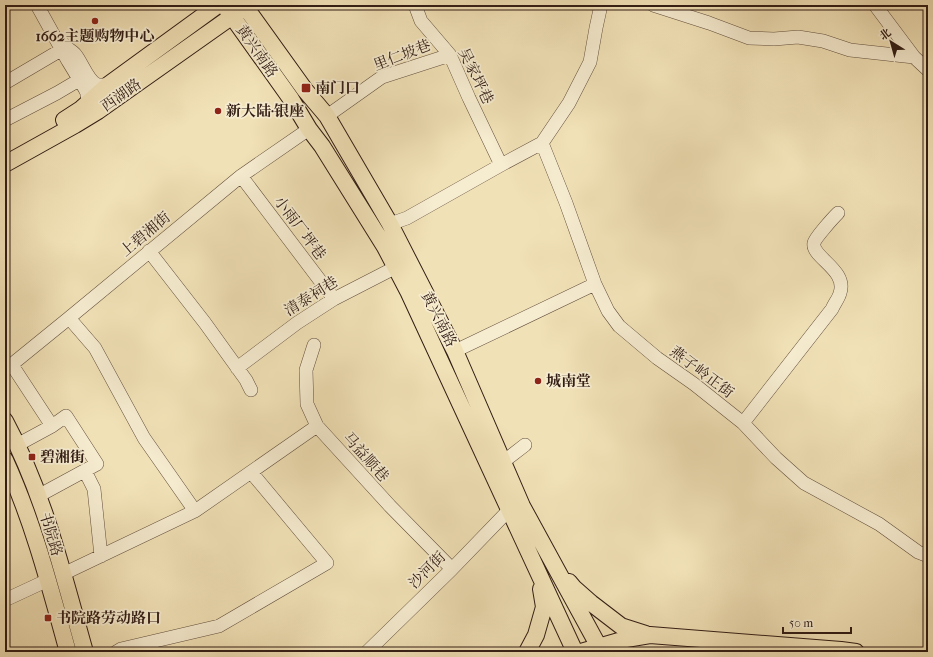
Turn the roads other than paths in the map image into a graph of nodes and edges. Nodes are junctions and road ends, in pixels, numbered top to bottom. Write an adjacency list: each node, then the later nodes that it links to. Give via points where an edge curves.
1 (37, 5): 12 (street)
2 (42, 5): 18 (street, via 62,43 74,54 90,78 98,85)
3 (218, 5): 18 (main road, 西湖路)
4 (249, 5): 9 (main road, 西湖路); 20 (main road, 黄兴南路, via 259,17 264,32)
5 (415, 5): 13 (street, 吴家坪巷, via 421,21)
6 (601, 5): 23 (street, via 590,62 569,104)
7 (653, 5): 14 (street, via 749,38 798,37 823,41 850,50)
8 (875, 5): 14 (street)
9 (228, 10): 10 (main road, 西湖路); 11 (main road, 黄兴南路)
10 (202, 38): 11 (main road, via 226,30 238,32); 25 (main road, 西湖路, via 98,111)
11 (250, 40): 22 (main road, 黄兴南路)
12 (61, 50): 16 (street); 17 (street)
13 (450, 55): 20 (street, 里仁坡巷, via 382,77); 26 (street, 吴家坪巷)
14 (914, 57): 15 (street)
15 (928, 70)
16 (79, 80): 19 (street, via 87,93); 21 (street)
17 (5, 83)
18 (108, 85): 19 (main road, 西湖路)
19 (88, 103): 24 (main road, 西湖路, via 68,118)
20 (327, 116): 29 (main road, 黄兴南路)
21 (5, 120)
22 (309, 129): 27 (street, 上碧湘街); 31 (main road, 黄兴南路, via 385,247)
23 (542, 143): 26 (street); 32 (street, 燕子岭正街)
24 (5, 152)
25 (5, 164)
26 (501, 165): 29 (street, via 412,215)
27 (241, 176): 30 (street, 上碧湘街); 33 (street, 小雨厂坪巷)
28 (838, 213): 41 (street, via 814,242 814,248 841,280 841,292 832,309)
29 (390, 224): 31 (main road, 黄兴南路)
30 (150, 251): 34 (street, 上碧湘街); 38 (street)
31 (402, 264): 33 (street, 清泰祠巷); 36 (main road, 黄兴南路); 51 (main road, 黄兴南路, via 408,291)
32 (595, 284): 36 (street); 41 (street, 燕子岭正街, via 608,311 619,326)
33 (334, 299): 38 (street, 清泰祠巷, via 297,323)
34 (69, 318): 37 (street, 上碧湘街); 52 (street, via 95,348 144,438)
35 (314, 345): 43 (street, 马益顺巷, via 306,370 307,404)
36 (455, 351): 47 (main road, 黄兴南路)
37 (8, 367): 42 (street)
38 (238, 368): 39 (street)
39 (251, 390)
40 (5, 421): 44 (main road, 书院路)
41 (743, 423): 54 (street, 燕子岭正街, via 804,483 879,524 918,552)
42 (52, 426): 44 (street); 48 (street, via 66,416 97,464)
43 (317, 426): 49 (street); 57 (street, 马益顺巷)
44 (17, 445): 50 (main road, 书院路)
45 (525, 445): 47 (street)
46 (5, 460): 58 (main road, 书院路)
47 (503, 462): 55 (main road, 黄兴南路, via 522,506)
48 (85, 471): 50 (street); 53 (street, via 94,489)
49 (251, 472): 52 (street); 64 (street, via 327,563 219,626)
50 (38, 496): 58 (main road, 书院路, via 50,529)
51 (509, 510): 56 (main road, 黄兴南路); 57 (street, 沙河街)
52 (194, 511): 53 (street)
53 (101, 556): 58 (street)
54 (928, 556)
55 (553, 565): 60 (main road, via 574,588 620,626); 61 (main road, 黄兴南路)
56 (537, 568): 66 (main road, via 544,607 536,635); 67 (main road, 黄兴南路)
57 (452, 569): 65 (street, 沙河街)
58 (55, 577): 59 (street); 62 (main road, 书院路); 63 (main road, 书院路)
59 (5, 600)
60 (650, 635): 61 (main road, via 626,639); 69 (main road)
61 (600, 649): 68 (main road)
62 (68, 652)
63 (85, 652)
64 (116, 652)
65 (367, 652)
66 (527, 652)
67 (575, 652)
68 (581, 652)
69 (856, 652)

